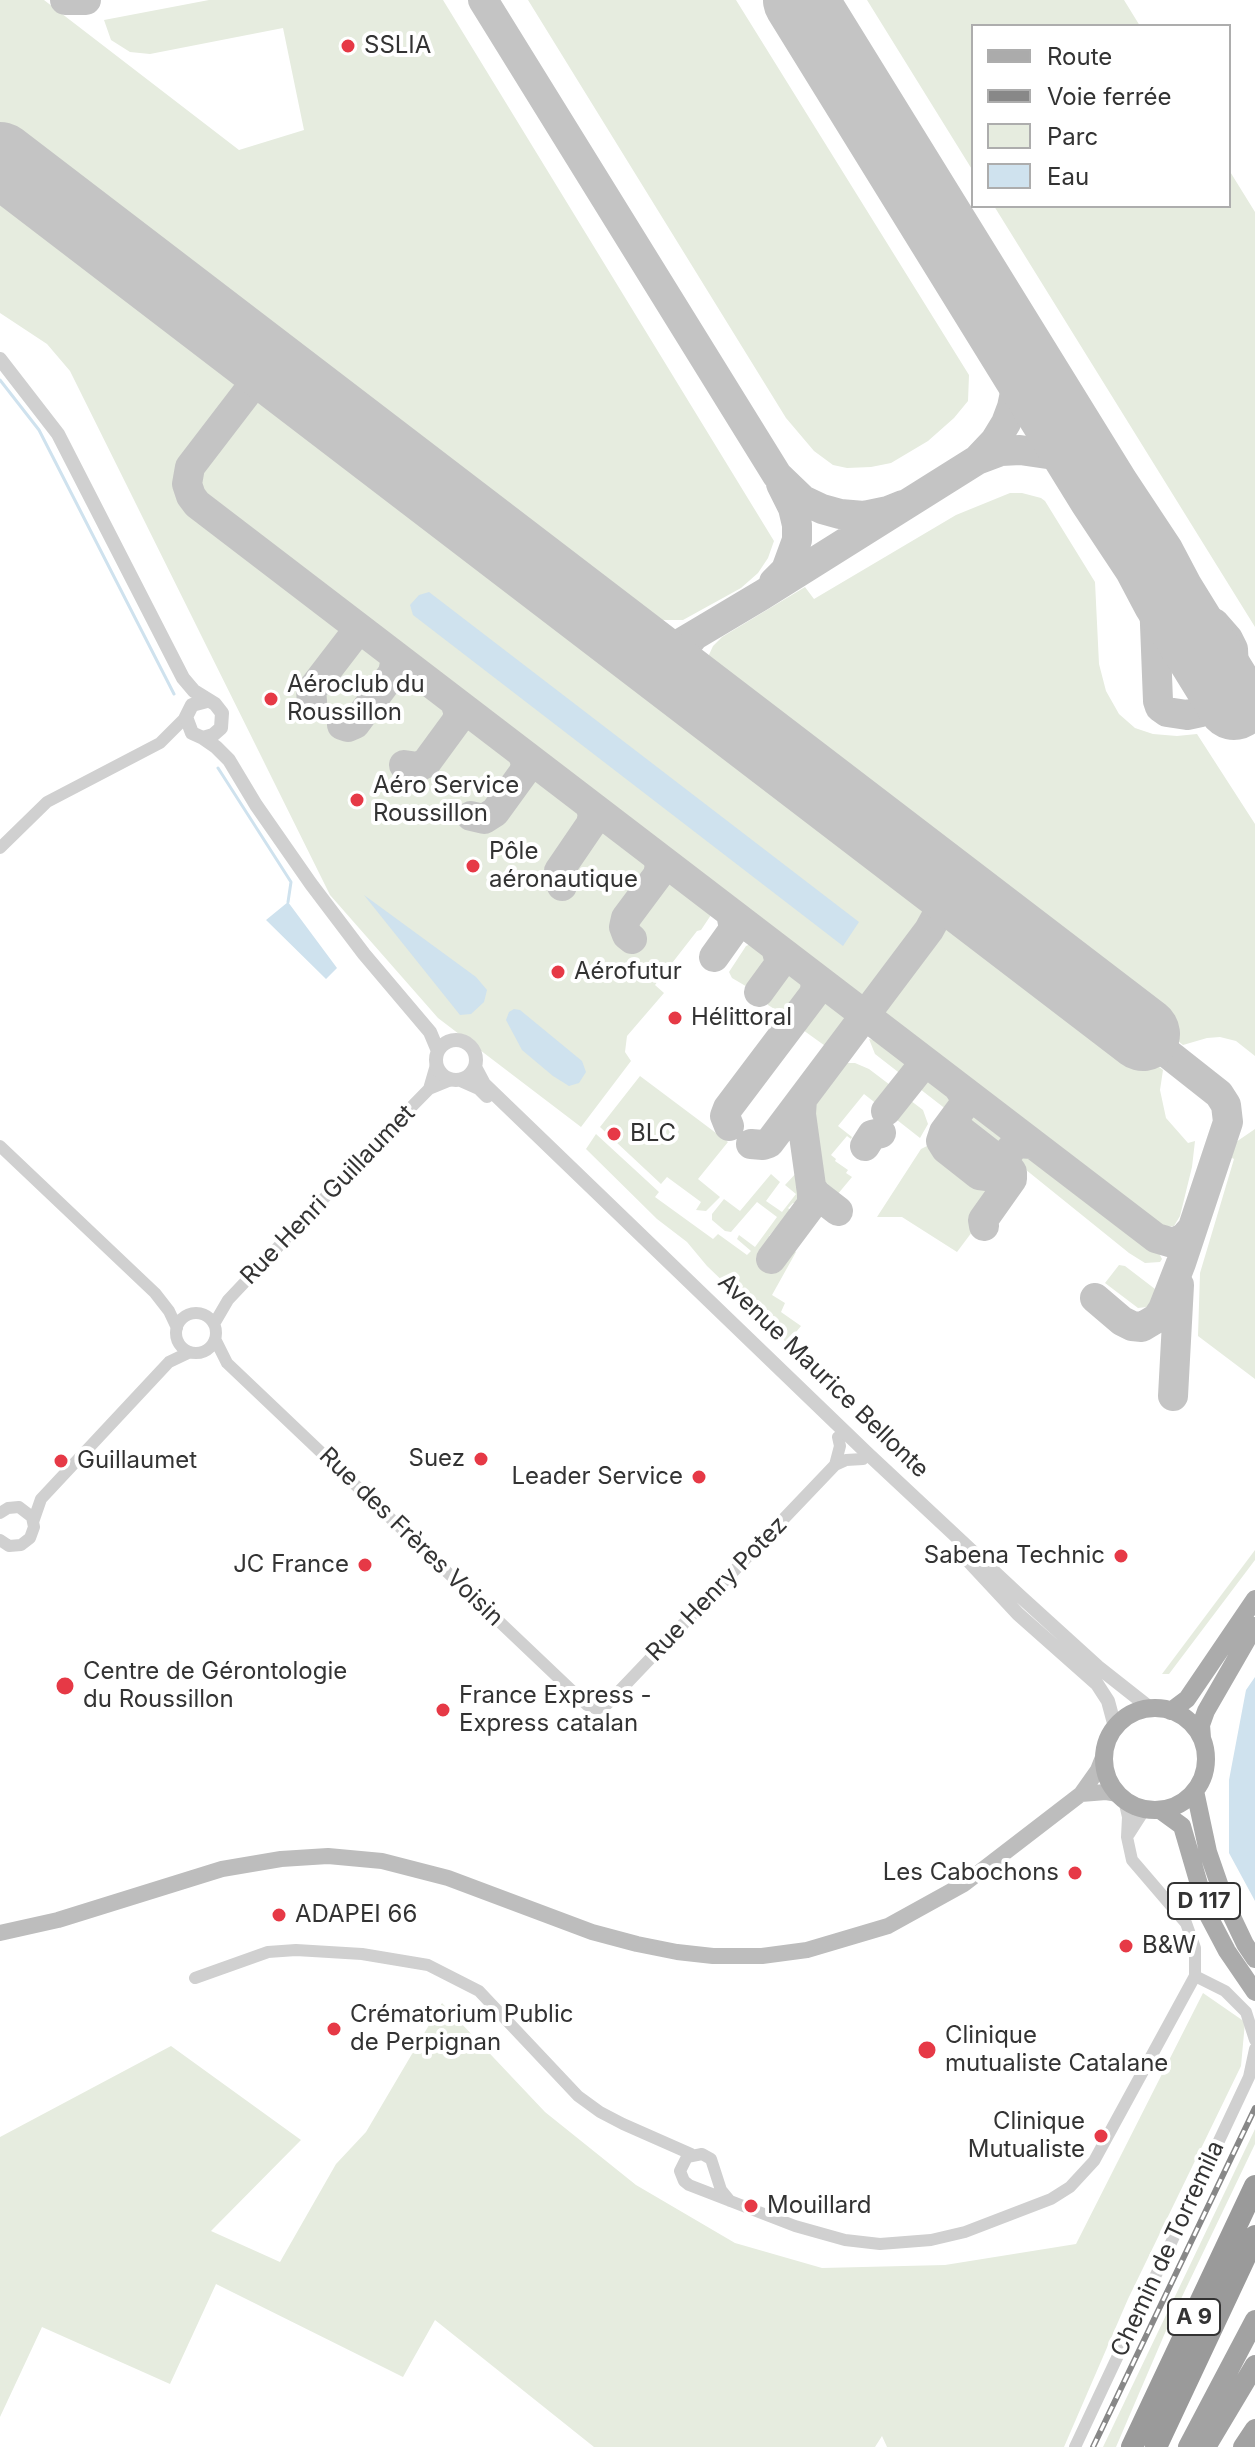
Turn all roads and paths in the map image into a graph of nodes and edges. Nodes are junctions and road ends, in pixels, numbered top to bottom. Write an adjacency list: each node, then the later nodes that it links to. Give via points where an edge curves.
1 (0, 359): 2 (street, via 58,434)
2 (183, 678): 3 (street); 4 (street)
3 (207, 701): 4 (street, via 196,702); 5 (street, via 222,713)
4 (187, 714): 6 (street, via 188,728); 7 (street)
5 (221, 728): 6 (street); 8 (street)
6 (199, 737): 7 (street); 8 (street)
7 (160, 743): 9 (street, via 47,802)
8 (229, 760): 10 (street, via 311,884)
9 (0, 848)
10 (430, 1032): 11 (street); 12 (street)
11 (451, 1040): 12 (street); 13 (street, via 472,1047)
12 (437, 1058): 14 (street, via 442,1074); 15 (street, Rue Henri Guillaumet)
13 (475, 1067): 14 (street); 36 (street, Avenue Maurice Bellonte, via 484,1084 856,1443 1098,1667)
14 (456, 1080): 15 (street, Rue Henri Guillaumet); 26 (street, Avenue Maurice Bellonte, via 479,1088)
15 (429, 1089): 18 (street, Rue Henri Guillaumet)
16 (0, 1146): 17 (street)
17 (162, 1300): 19 (street); 21 (street)
18 (228, 1300): 19 (street, Rue Henri Guillaumet); 20 (street, Rue Henri Guillaumet)
19 (196, 1314): 20 (street); 21 (street, via 182,1319)
20 (214, 1324): 22 (street)
21 (178, 1334): 23 (street); 24 (street)
22 (215, 1339): 23 (street); 25 (street, Rue des Frères Voisin)
23 (196, 1352): 24 (street); 25 (street, Rue des Frères Voisin)
24 (169, 1362): 29 (street)
25 (227, 1363): 37 (street, Rue des Frères Voisin)
26 (838, 1437): 27 (street, Avenue Maurice Bellonte); 28 (street)
27 (863, 1459): 28 (street); 39 (street, Avenue Maurice Bellonte, via 1018,1614 1097,1684)
28 (835, 1465): 37 (street, Rue Henry Potez)
29 (41, 1499): 30 (street); 32 (street)
30 (19, 1507): 31 (street); 32 (street)
31 (0, 1513)
32 (33, 1522): 33 (street, via 26,1542 15,1546)
33 (0, 1540)
34 (1255, 1599): 38 (main road, via 1187,1699)
35 (1255, 1626): 40 (main road, via 1206,1711)
36 (1150, 1708): 38 (main road); 39 (main road)
37 (597, 1709)
38 (1171, 1711): 40 (main road, via 1184,1717)
39 (1115, 1727): 41 (main road)
40 (1202, 1738): 42 (main road, via 1206,1765)
41 (1104, 1755): 43 (main road); 44 (main road, via 1110,1783)
42 (1195, 1791): 45 (main road, via 1174,1807); 48 (main road, D 117, via 1226,1904)
43 (1081, 1794): 44 (main road); 47 (main road, via 964,1884 925,1907 846,1940 777,1954 713,1956 637,1944 448,1878 382,1861 328,1856 222,1869)
44 (1121, 1797): 45 (main road); 46 (street)
45 (1153, 1810): 46 (street); 51 (main road, D 117, via 1182,1826 1208,1915)
46 (1127, 1837): 49 (street, via 1132,1860 1186,1923 1195,1948)
47 (0, 1933)
48 (1255, 1959)
49 (1195, 1976): 52 (street, via 1225,1991 1246,2012); 60 (street, via 1094,2161 1051,2199 965,2232 880,2244 845,2240)
50 (195, 1978): 54 (street, via 268,1952 296,1950 428,1965 479,1991 578,2096)
51 (1255, 1992)
52 (1255, 2040)
53 (1255, 2049): 66 (street, Chemin de Torremila, via 1249,2077)
54 (667, 2144): 55 (street); 56 (street)
55 (691, 2154): 56 (street); 57 (street, via 707,2156)
56 (681, 2166): 59 (street, via 684,2181)
57 (715, 2169): 59 (street, via 712,2179); 60 (street)
58 (1255, 2186): 67 (highway, A 9)
59 (699, 2188): 60 (street)
60 (730, 2201)
61 (1255, 2236): 68 (highway, A 9)
62 (1255, 2320): 69 (highway)
63 (1255, 2365): 70 (highway)
64 (1255, 2392): 71 (highway)
65 (1255, 2429): 72 (highway)
66 (1075, 2447)
67 (1132, 2447)
68 (1156, 2447)
69 (1188, 2447)
70 (1206, 2447)
71 (1222, 2447)
72 (1243, 2447)

